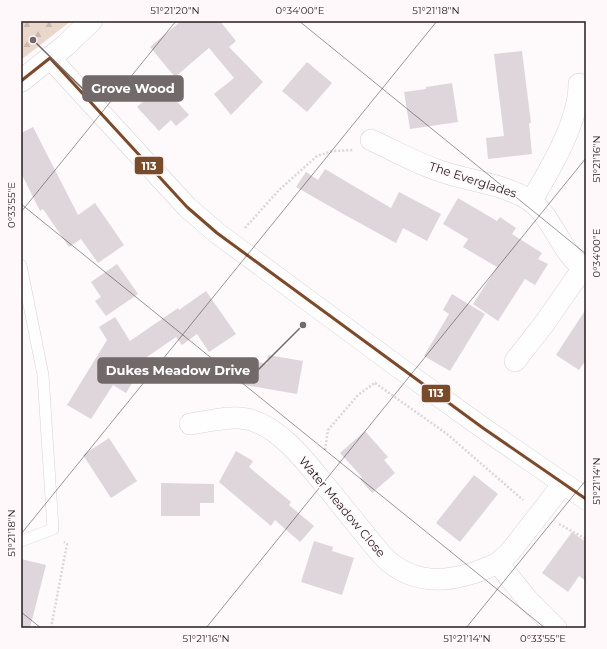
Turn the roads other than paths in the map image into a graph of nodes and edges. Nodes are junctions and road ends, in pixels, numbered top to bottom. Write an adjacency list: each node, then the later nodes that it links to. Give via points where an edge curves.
1 (91, 21): 2 (street)
2 (50, 58): 3 (street); 12 (street, via 187,207 232,244 397,366)
3 (21, 81)
4 (579, 84): 5 (street, The Everglades)
5 (580, 114): 7 (street, The Everglades)
6 (371, 140): 7 (street, The Everglades, via 440,171 507,190)
7 (531, 201): 9 (street, The Everglades, via 571,257)
8 (21, 265): 14 (lane, via 43,375 53,529)
9 (584, 269): 10 (street)
10 (515, 361)
11 (190, 424): 15 (street, Water Meadow Close, via 240,418 258,423 280,436 320,479 388,562 406,573 418,578 448,579 468,575)
12 (563, 484): 13 (street); 15 (street, Water Meadow Close, via 510,552)
13 (586, 498)
14 (21, 542)
15 (498, 563): 16 (street, via 527,599)
16 (556, 628)

